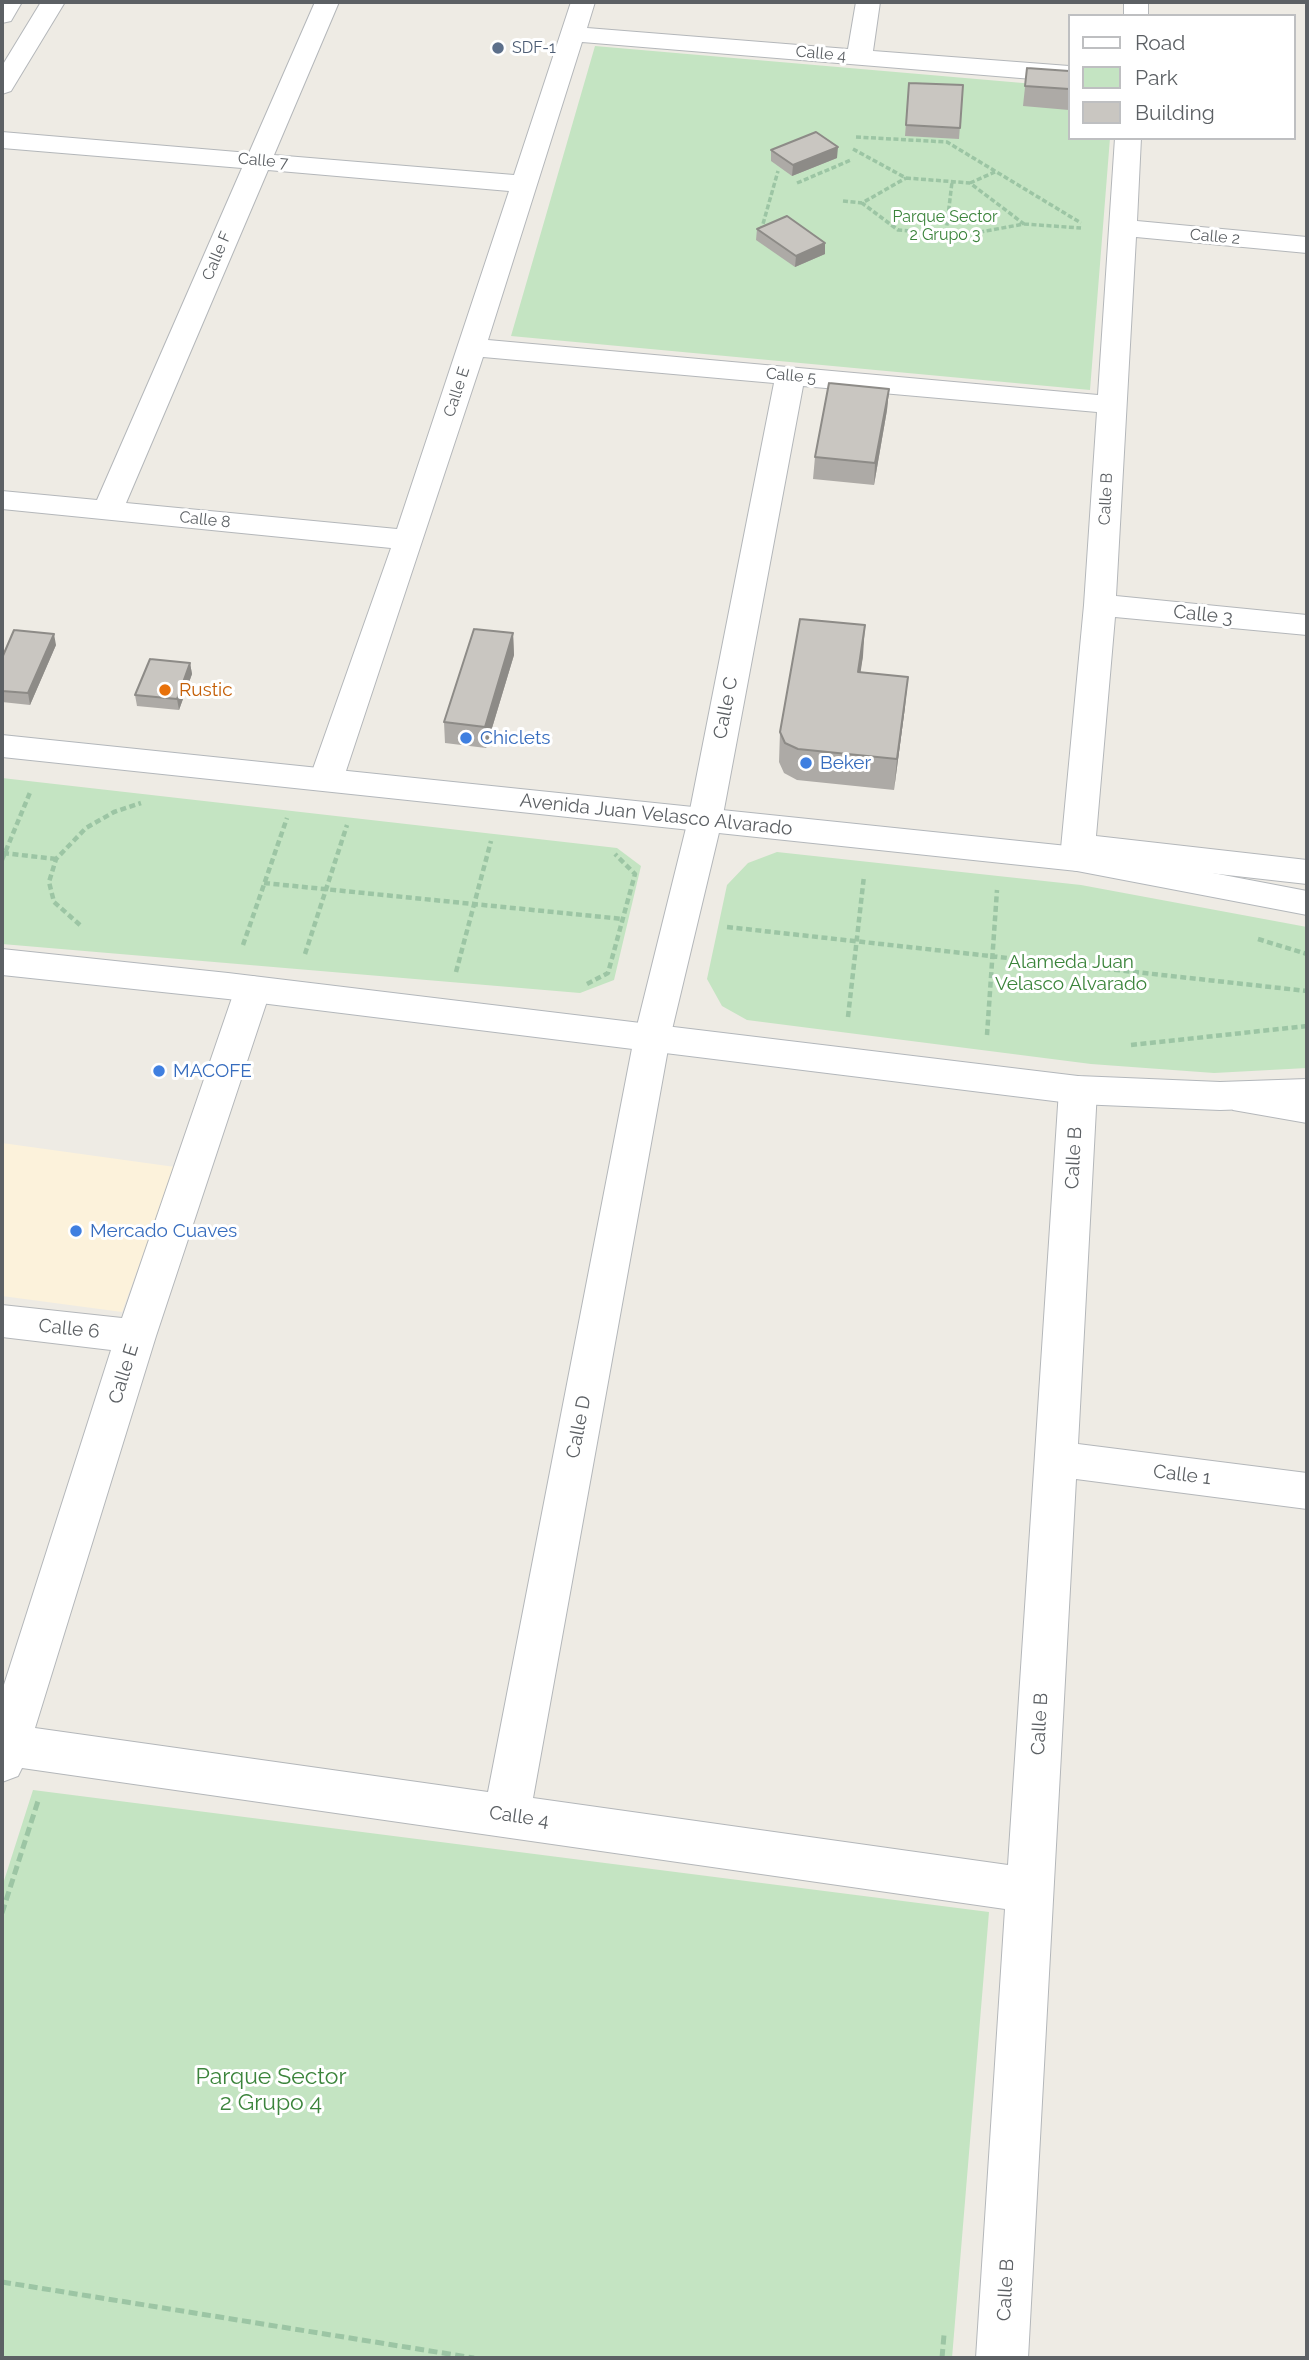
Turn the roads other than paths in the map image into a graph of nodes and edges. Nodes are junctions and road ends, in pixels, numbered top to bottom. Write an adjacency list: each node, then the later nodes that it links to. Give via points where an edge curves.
1 (10, 2): 6 (street)
2 (53, 2): 10 (street)
3 (327, 2): 13 (street, Calle F)
4 (583, 2): 7 (street, Calle E)
5 (868, 2): 8 (street)
6 (2, 16)
7 (573, 34): 8 (street, Calle 4); 14 (street, Calle E)
8 (859, 57): 9 (street, Calle 4)
9 (1068, 74)
10 (2, 86)
11 (2, 140): 13 (street, Calle 7)
12 (1128, 140): 15 (street, Calle B)
13 (258, 161): 14 (street, Calle 7); 21 (street, Calle F)
14 (524, 184): 17 (street, Calle E)
15 (1123, 228): 16 (street, Calle 2); 19 (street, Calle B)
16 (1307, 245)
17 (471, 347): 18 (street, Calle 5); 22 (street, Calle E)
18 (790, 376): 19 (street, Calle 5); 27 (street, Calle C)
19 (1111, 405): 23 (street, Calle B)
20 (2, 500): 21 (street, Calle 8)
21 (107, 511): 22 (street, Calle 8)
22 (409, 540): 26 (street, Calle E)
23 (1100, 605): 24 (street, Calle 3); 28 (street, Calle B)
24 (1307, 625)
25 (2, 746): 26 (street, Avenida Juan Velasco Alvarado)
26 (314, 779): 27 (street, Avenida Juan Velasco Alvarado)
27 (705, 820): 28 (street, Avenida Juan Velasco Alvarado, via 1000,851); 33 (street, Calle C)
28 (1078, 853): 29 (street, Avenida Juan Velasco Alvarado); 30 (street, Avenida Juan Velasco Alvarado)
29 (1307, 872)
30 (1307, 903)
31 (2, 962): 32 (street)
32 (253, 970): 33 (street); 39 (street, Calle E)
33 (652, 1038): 34 (street); 43 (street, Calle D)
34 (1078, 1090): 36 (street); 40 (street, Calle B)
35 (1307, 1093): 36 (street)
36 (1220, 1096): 37 (street)
37 (1307, 1109)
38 (2, 1321): 39 (street, Calle 6)
39 (136, 1336): 42 (street, Calle E)
40 (1056, 1459): 41 (street, Calle 1); 44 (street, Calle B)
41 (1307, 1491)
42 (4, 1753): 43 (street, Calle 4)
43 (507, 1815): 44 (street, Calle 4)
44 (1030, 1890): 45 (street, Calle B)
45 (1002, 2358)

